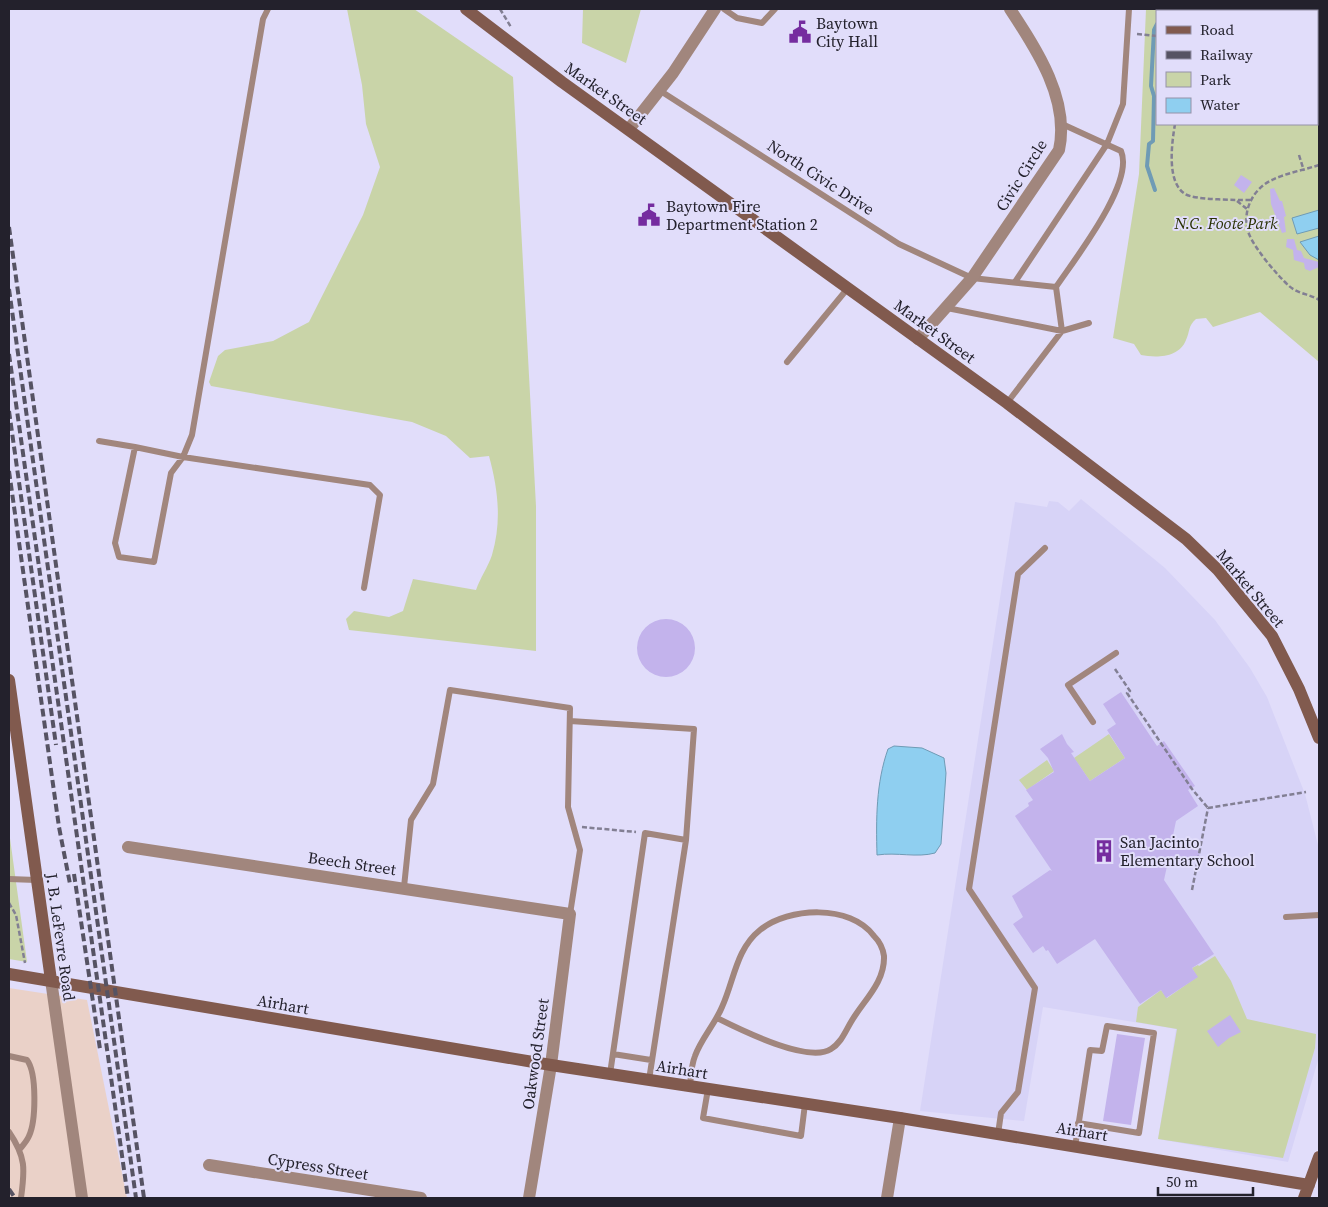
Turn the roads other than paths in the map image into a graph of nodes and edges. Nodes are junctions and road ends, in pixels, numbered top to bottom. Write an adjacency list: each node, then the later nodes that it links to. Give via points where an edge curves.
1 (268, 9): 24 (lane, via 263,19 192,435)
2 (466, 9): 10 (street, Market Street)
3 (715, 9): 8 (street)
4 (724, 9): 5 (lane, via 737,18 762,23)
5 (775, 9)
6 (1010, 9): 9 (street, Civic Circle, via 1050,79 1062,114)
7 (1130, 9): 11 (lane, via 1123,104)
8 (660, 90): 10 (street); 12 (lane, North Civic Drive, via 899,244)
9 (1062, 124): 11 (lane); 12 (street, Civic Circle, via 1059,150)
10 (629, 129): 15 (street, Market Street)
11 (1107, 144): 13 (lane); 14 (lane, via 1121,151 1124,157 1118,184 1106,214)
12 (972, 278): 13 (lane, North Civic Drive); 16 (street, Civic Circle)
13 (1014, 282): 14 (lane, North Civic Drive)
14 (1056, 287): 18 (lane)
15 (848, 288): 19 (street, Market Street); 20 (lane)
16 (946, 308): 18 (lane); 19 (street, Civic Circle)
17 (1090, 324): 18 (lane)
18 (1062, 332): 21 (lane)
19 (918, 339): 21 (street, Market Street)
20 (787, 362)
21 (1007, 403): 31 (street, Market Street, via 1186,539 1218,570 1272,636)
22 (99, 442): 23 (lane)
23 (135, 447): 24 (lane); 24 (lane, via 115,543 119,557 124,559 154,562 171,473)
24 (183, 457): 26 (lane, via 370,485 380,495)
25 (1044, 548): 55 (lane, via 1018,574 969,889 1035,988 1018,1092 1001,1113)
26 (364, 588)
27 (1116, 653): 30 (lane, via 1068,685)
28 (9, 680): 35 (street, J. B. LeFevre Road)
29 (570, 721): 32 (lane, via 694,729); 36 (lane, via 570,708 450,690 433,784 412,820); 37 (lane, via 568,807 580,850)
30 (1093, 722)
31 (1319, 738)
32 (686, 840): 43 (lane, via 645,833); 45 (lane)
33 (128, 847): 36 (street, Beech Street)
34 (9, 879): 35 (lane)
35 (36, 880): 41 (street, J. B. LeFevre Road)
36 (404, 887): 37 (street, Beech Street)
37 (570, 914): 46 (street, Oakwood Street)
38 (1319, 915): 39 (lane)
39 (1286, 918)
40 (9, 974): 41 (street, Airhart)
41 (51, 980): 46 (street, Airhart, via 116,994); 62 (street, J. B. LeFevre Road)
42 (717, 1018): 42 (lane, via 748,941 777,920 797,915 845,916 870,930 879,942 884,955 881,974 842,1038 831,1049 821,1053 781,1045); 49 (lane, via 695,1056)
43 (613, 1054): 45 (lane); 47 (lane)
44 (9, 1056): 57 (lane, via 27,1060 31,1065 32,1126)
45 (652, 1060): 48 (lane)
46 (551, 1065): 47 (street, Airhart); 64 (street, Oakwood Street)
47 (610, 1074): 48 (street, Airhart)
48 (649, 1080): 49 (street, Airhart)
49 (690, 1086): 50 (street, Airhart)
50 (708, 1089): 51 (street, Airhart); 51 (lane, via 703,1118 801,1136)
51 (805, 1104): 52 (street, Airhart)
52 (900, 1118): 55 (street, Airhart); 65 (street)
53 (1078, 1123): 53 (lane, via 1090,1050 1102,1051 1107,1026 1154,1033 1139,1133); 56 (lane)
54 (9, 1132): 57 (lane)
55 (998, 1134): 56 (street, Airhart)
56 (1075, 1147): 60 (street, Airhart)
57 (20, 1149): 61 (lane, via 25,1164)
58 (1319, 1156): 60 (street)
59 (209, 1165): 63 (street, Cypress Street)
60 (1309, 1185): 66 (street)
61 (21, 1198)
62 (82, 1198)
63 (421, 1198)
64 (529, 1198)
65 (887, 1198)
66 (1304, 1198)

